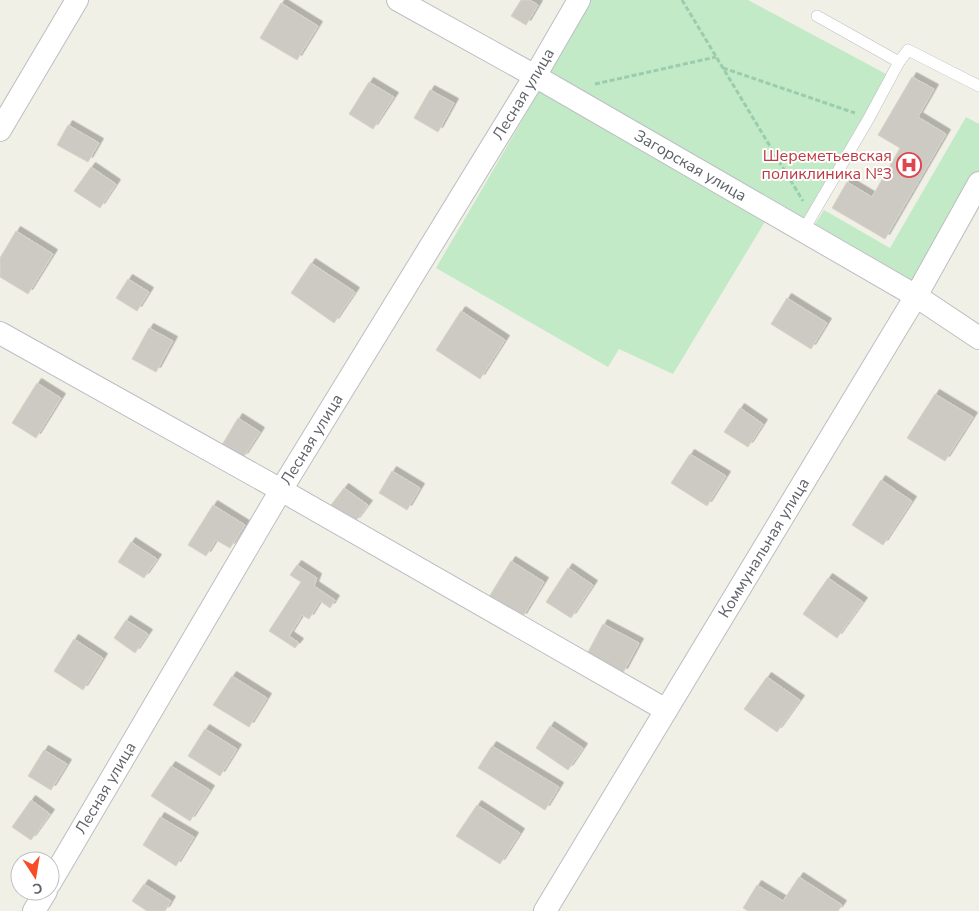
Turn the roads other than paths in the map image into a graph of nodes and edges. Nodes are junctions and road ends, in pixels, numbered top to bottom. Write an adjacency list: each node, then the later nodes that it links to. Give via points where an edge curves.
1 (76, 0): 8 (street)
2 (398, 0): 6 (street, Загорская улица)
3 (579, 0): 6 (street, Лесная улица)
4 (817, 16): 5 (lane)
5 (899, 62): 7 (lane, via 908,50); 10 (lane)
6 (535, 76): 10 (street, Загорская улица); 14 (street, Лесная улица)
7 (979, 86)
8 (0, 130)
9 (979, 183): 11 (street, Коммунальная улица)
10 (808, 224): 11 (street, Загорская улица)
11 (916, 296): 13 (street, Загорская улица); 15 (street, Коммунальная улица)
12 (0, 333): 14 (street)
13 (979, 338)
14 (281, 490): 15 (street); 16 (street, Лесная улица)
15 (666, 710): 17 (street, Коммунальная улица)
16 (60, 866)
17 (545, 911)

